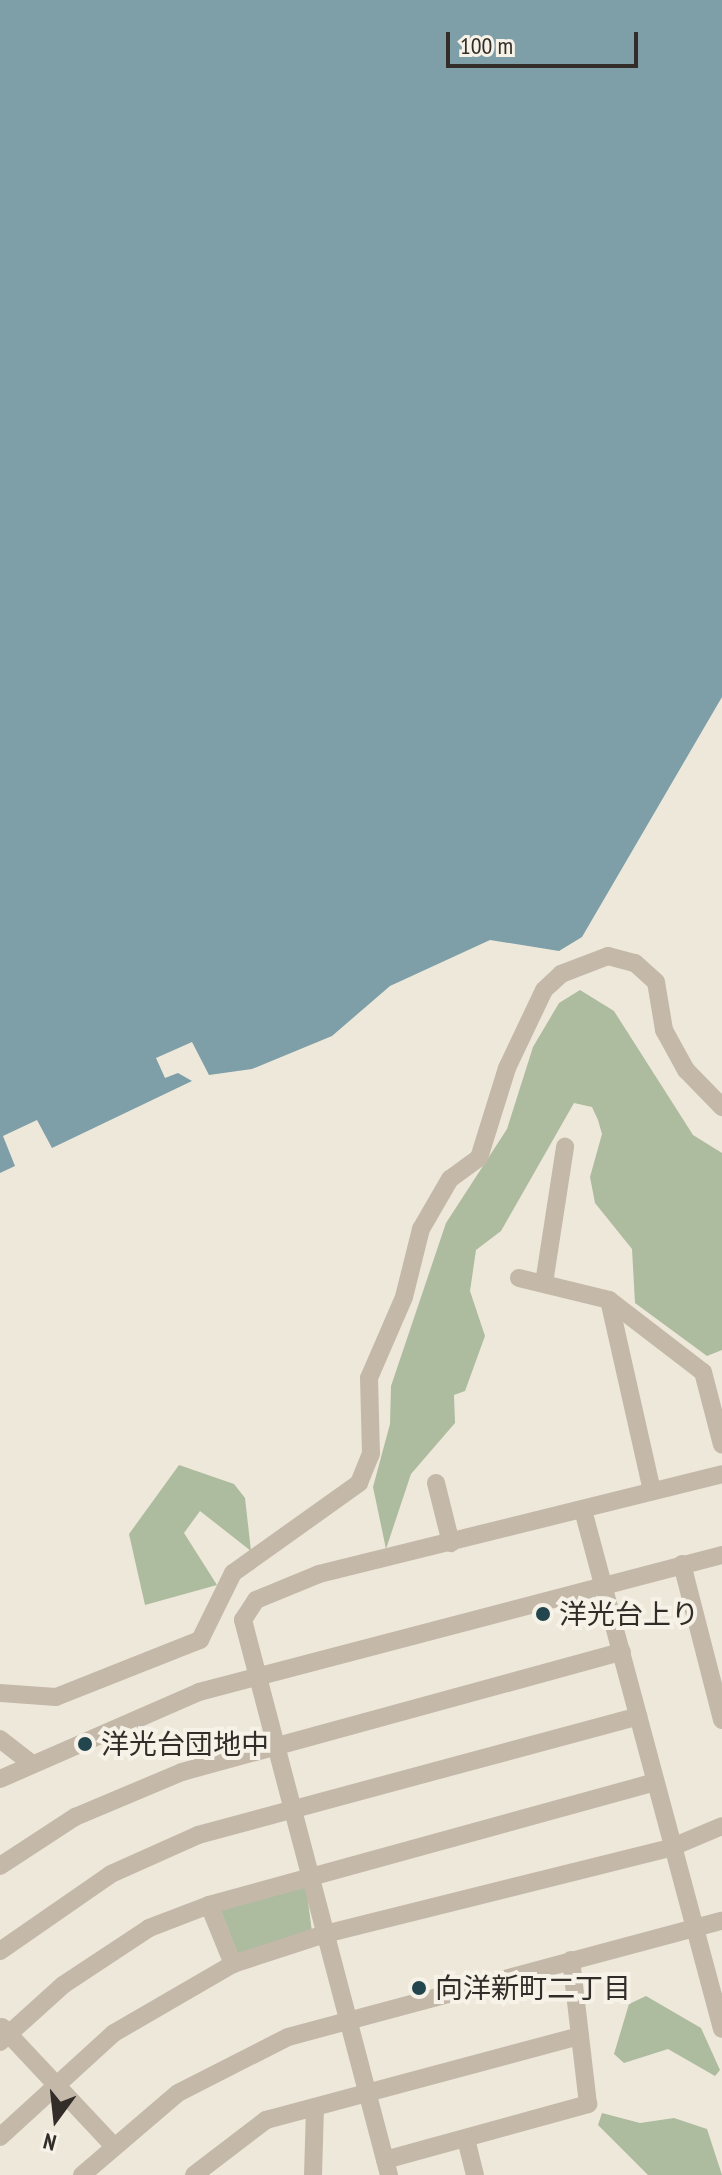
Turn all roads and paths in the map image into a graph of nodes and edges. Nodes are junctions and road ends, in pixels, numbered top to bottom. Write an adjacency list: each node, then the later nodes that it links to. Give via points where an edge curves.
1 (722, 1107): 19 (street, via 686,1070 664,1030 656,982 635,963 608,956 578,966 544,990 507,1068 479,1158 450,1179 421,1229 404,1297 369,1378 371,1454 359,1483 233,1573 200,1640 56,1697)
2 (565, 1147): 4 (street)
3 (519, 1278): 4 (street)
4 (544, 1283): 5 (street)
5 (609, 1300): 6 (street, via 703,1372); 9 (street)
6 (722, 1445)
7 (722, 1474): 9 (street)
8 (436, 1483): 11 (street)
9 (652, 1491): 10 (street)
10 (583, 1510): 11 (street); 14 (street)
11 (451, 1543): 18 (street, via 319,1574 256,1600 243,1620)
12 (722, 1555): 13 (street)
13 (682, 1564): 14 (street); 16 (street)
14 (604, 1586): 17 (street); 18 (street)
15 (722, 1640): 16 (street)
16 (703, 1644): 21 (street)
17 (622, 1652): 20 (street); 23 (street)
18 (259, 1676): 23 (street); 24 (street, via 149,1709)
19 (0, 1693)
20 (638, 1716): 26 (street); 27 (street)
21 (722, 1720)
22 (0, 1739): 24 (street)
23 (275, 1743): 27 (street); 30 (street, via 75,1817)
24 (28, 1761): 25 (street)
25 (0, 1779)
26 (655, 1782): 29 (street); 31 (street)
27 (292, 1807): 31 (street); 36 (street, via 198,1835 111,1874)
28 (722, 1826): 29 (street)
29 (670, 1848): 34 (street); 35 (street)
30 (0, 1866)
31 (309, 1871): 32 (street); 35 (street)
32 (209, 1905): 38 (street); 42 (street, via 149,1928 63,1985)
33 (722, 1921): 34 (street)
34 (692, 1929): 37 (street); 39 (street)
35 (325, 1934): 38 (street); 40 (street)
36 (0, 1951)
37 (571, 1960): 40 (street); 43 (street)
38 (233, 1964): 44 (street, via 114,2033)
39 (716, 1994): 41 (street)
40 (349, 2018): 45 (street); 49 (street, via 221,2066)
41 (722, 2029)
42 (3, 2034): 44 (street)
43 (580, 2036): 45 (street); 48 (street, via 588,2104)
44 (54, 2085): 47 (street); 49 (street)
45 (368, 2094): 46 (street); 50 (street)
46 (315, 2107): 52 (street, via 244,2133); 53 (street)
47 (0, 2137)
48 (466, 2139): 50 (street); 54 (street)
49 (113, 2145): 51 (street)
50 (387, 2167)
51 (82, 2175)
52 (194, 2175)
53 (313, 2175)
54 (475, 2175)

